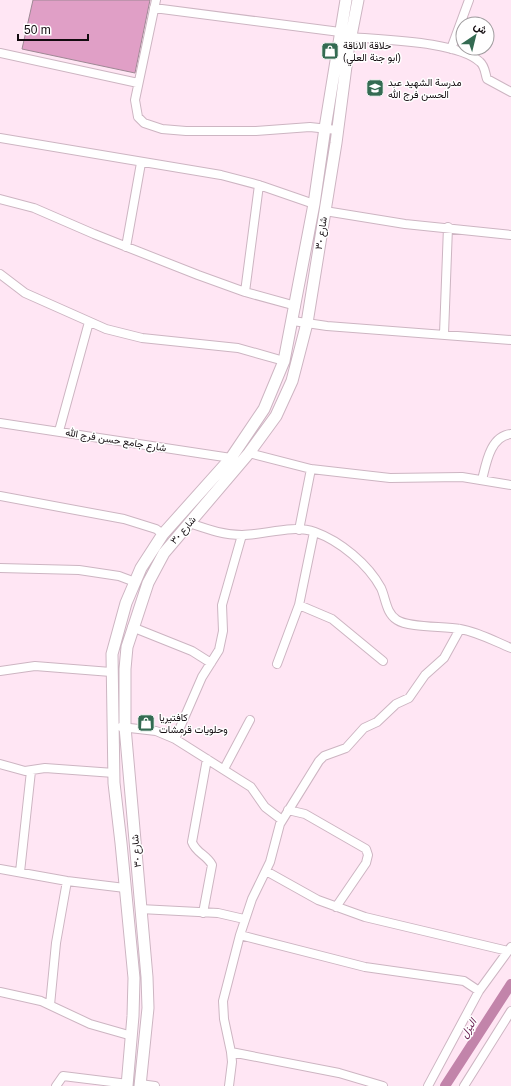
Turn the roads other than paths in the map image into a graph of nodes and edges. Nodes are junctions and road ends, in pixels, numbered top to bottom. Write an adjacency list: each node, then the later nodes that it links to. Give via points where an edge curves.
1 (346, 0): 5 (street, شارع ٣٠)
2 (358, 0): 6 (street, شارع ٣٠)
3 (469, 0): 7 (street)
4 (155, 4): 5 (street); 9 (street)
5 (340, 32): 11 (street, شارع ٣٠)
6 (351, 37): 7 (street); 12 (street, شارع ٣٠)
7 (451, 49): 10 (street, via 478,60 483,65 487,79)
8 (0, 53): 9 (street)
9 (138, 83): 11 (street, via 135,109 144,124 152,127 186,131)
10 (511, 92)
11 (325, 128): 12 (street); 17 (street, شارع ٣٠)
12 (337, 130): 18 (street, شارع ٣٠)
13 (0, 138): 14 (street)
14 (141, 163): 15 (street, via 221,175); 21 (street)
15 (259, 185): 17 (street); 23 (street)
16 (0, 199): 21 (street, via 34,208)
17 (314, 204): 24 (street, شارع ٣٠)
18 (325, 211): 19 (street, via 405,224); 27 (street, شارع ٣٠)
19 (448, 227): 20 (street); 28 (street)
20 (511, 235)
21 (126, 247): 23 (street)
22 (0, 274): 26 (street, via 25,293)
23 (245, 292): 24 (street)
24 (296, 306): 25 (street, شارع ٣٠)
25 (293, 321): 27 (street); 30 (street, شارع ٣٠)
26 (89, 322): 30 (street, via 131,336 238,348); 32 (street)
27 (307, 323): 28 (street); 34 (street, شارع ٣٠, via 297,366 284,400 276,416)
28 (444, 334): 29 (street)
29 (511, 340)
30 (284, 361): 35 (street, شارع ٣٠, via 264,409)
31 (0, 424): 32 (street, شارع جامع حسن فرج الله)
32 (59, 431): 35 (street, شارع جامع حسن فرج الله)
33 (511, 434): 37 (street, via 494,442)
34 (249, 453): 36 (street); 40 (street, شارع ٣٠)
35 (231, 458): 43 (street, شارع ٣٠)
36 (311, 469): 37 (street, via 390,478 462,477); 41 (street)
37 (482, 480): 38 (street)
38 (511, 485)
39 (0, 496): 43 (street, via 124,519 156,529)
40 (189, 523): 44 (street, via 218,533); 48 (street, شارع ٣٠, via 164,552 148,584)
41 (300, 530): 42 (street); 44 (street)
42 (314, 532): 47 (street); 49 (street, via 347,552 368,570 381,590 390,613 397,621)
43 (163, 534): 46 (street, شارع ٣٠, via 151,550)
44 (242, 535): 52 (street, via 222,605 221,644)
45 (0, 568): 46 (street, via 73,569 119,576)
46 (135, 582): 55 (street, شارع ٣٠, via 115,641)
47 (299, 605): 51 (street, via 332,619); 53 (street)
48 (132, 627): 52 (street, via 192,651); 58 (street, شارع ٣٠, via 125,669)
49 (460, 629): 50 (street, via 482,635); 65 (street, via 444,658 425,675 409,698 396,704 378,722 364,728 346,748 324,756 319,761)
50 (511, 648)
51 (383, 661)
52 (211, 663): 59 (street)
53 (277, 664)
54 (0, 671): 55 (street, via 35,666)
55 (111, 672): 57 (street, شارع ٣٠)
56 (250, 720): 62 (street)
57 (112, 726): 58 (street); 64 (street, شارع ٣٠)
58 (125, 727): 59 (street, via 156,731); 73 (street, شارع ٣٠)
59 (175, 739): 60 (street)
60 (207, 759): 62 (street); 74 (street, via 192,842 195,849 210,860 212,865)
61 (0, 764): 63 (street)
62 (224, 769): 66 (street, via 251,787 265,807)
63 (31, 771): 64 (street, via 45,768); 69 (street)
64 (114, 773): 71 (street, شارع ٣٠)
65 (288, 810): 66 (street); 72 (street, via 305,814 366,849 366,863)
66 (282, 820): 68 (street)
67 (0, 869): 69 (street)
68 (266, 871): 72 (street, via 318,900); 75 (street)
69 (20, 872): 70 (street)
70 (66, 881): 71 (street); 82 (street)
71 (125, 888): 78 (street, شارع ٣٠)
72 (336, 907): 77 (street, via 365,917)
73 (140, 908): 74 (street); 79 (street, شارع ٣٠)
74 (203, 913): 75 (street, via 218,913)
75 (244, 919): 76 (street)
76 (240, 935): 80 (street, via 365,967 464,981); 86 (street, via 223,1001)
77 (509, 949): 80 (street)
78 (134, 978): 79 (street); 85 (street, شارع ٣٠)
79 (146, 978): 88 (street, شارع ٣٠, via 148,1008)
80 (479, 991): 93 (street)
81 (0, 992): 82 (street)
82 (50, 1005): 85 (street, via 90,1024)
83 (511, 1011): 84 (street)
84 (508, 1021): 94 (street)
85 (132, 1036): 87 (street, شارع ٣٠)
86 (231, 1052): 91 (street); 92 (street, via 339,1073)
87 (127, 1085): 89 (street, via 63,1076)
88 (140, 1085): 90 (street)
89 (56, 1086)
90 (155, 1086)
91 (229, 1086)
92 (383, 1086)
93 (428, 1086)
94 (464, 1086)

